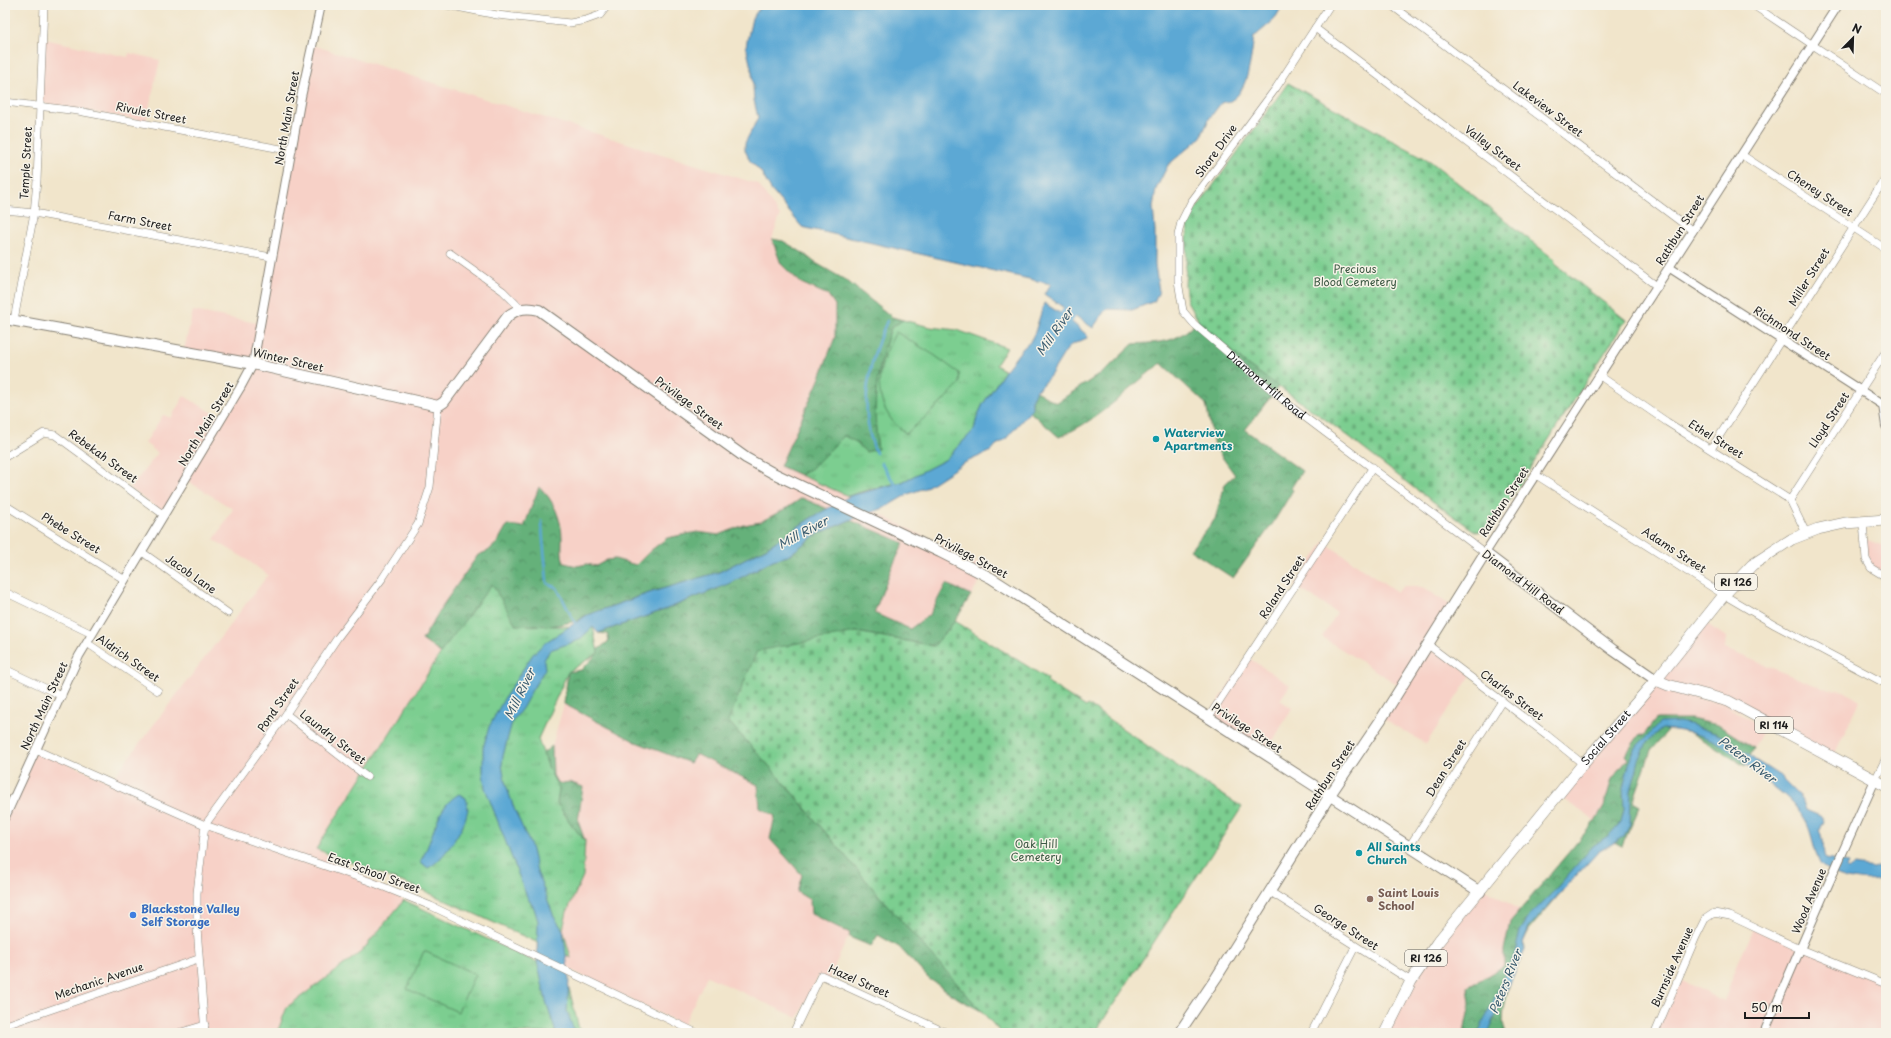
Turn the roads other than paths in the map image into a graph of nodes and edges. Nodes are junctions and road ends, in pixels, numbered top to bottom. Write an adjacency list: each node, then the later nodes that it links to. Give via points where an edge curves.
1 (44, 5): 13 (street, Temple Street)
2 (321, 5): 14 (street, North Main Street)
3 (447, 5): 4 (street, via 570,23 600,15)
4 (608, 5)
5 (1330, 5): 9 (street, Shore Drive)
6 (1391, 5): 20 (street, Lakeview Street)
7 (1753, 5): 10 (street)
8 (1838, 5): 10 (street, Rathbun Street)
9 (1315, 28): 25 (street, Valley Street); 28 (street, Shore Drive, via 1276,88 1191,202 1181,222 1178,235 1178,290 1183,311)
10 (1812, 45): 11 (street); 15 (street, Rathbun Street)
11 (1886, 94)
12 (5, 102): 13 (street, Rivulet Street)
13 (39, 104): 14 (street, Rivulet Street); 18 (street, Temple Street)
14 (292, 152): 23 (street, North Main Street)
15 (1742, 155): 19 (street, Cheney Street); 20 (street, Rathbun Street)
16 (1886, 177): 19 (street, Miller Street)
17 (5, 210): 18 (street, Farm Street)
18 (34, 213): 23 (street, Farm Street); 27 (street, Temple Street)
19 (1853, 228): 21 (street, Cheney Street); 29 (street, Miller Street)
20 (1693, 231): 24 (street, Rathbun Street)
21 (1886, 249)
22 (450, 253): 26 (street, via 503,291)
23 (271, 257): 31 (street, North Main Street)
24 (1670, 268): 25 (street, Rathbun Street); 29 (street, Richmond Street)
25 (1658, 287): 32 (street, Rathbun Street)
26 (520, 309): 34 (main road, via 508,316 444,402); 63 (main road, Privilege Street, via 530,308 544,313 746,458 991,578)
27 (10, 320): 31 (main road, Winter Street)
28 (1194, 324): 38 (street, Diamond Hill Road, via 1294,409)
29 (1782, 340): 33 (street, Richmond Street); 36 (street, Miller Street)
30 (1886, 351): 33 (street, Lloyd Street)
31 (253, 364): 34 (main road, Winter Street); 42 (street, North Main Street)
32 (1600, 376): 36 (street, Ethel Street); 39 (street, Rathbun Street)
33 (1861, 391): 35 (street, Richmond Street, via 1883,405); 40 (street, Lloyd Street)
34 (438, 406): 62 (street, Pond Street, via 430,487 418,524)
35 (1886, 426)
36 (1711, 449): 40 (street, Ethel Street)
37 (5, 457): 42 (street, Rebekah Street, via 44,433 55,435)
38 (1372, 467): 47 (street, Diamond Hill Road); 63 (street, Roland Street)
39 (1536, 475): 47 (street, Rathbun Street); 51 (street, Adams Street)
40 (1790, 500): 45 (street)
41 (5, 505): 49 (street, Phebe Street)
42 (164, 515): 46 (street, North Main Street)
43 (1886, 520): 44 (main road, Social Street)
44 (1863, 522): 45 (main road, Social Street / RI 126, via 1845,523); 48 (street, via 1866,559 1871,568)
45 (1806, 533): 51 (main road, Social Street / RI 126, via 1752,564)
46 (142, 552): 49 (street, North Main Street); 52 (street, Jacob Lane)
47 (1485, 553): 55 (main road, Rathbun Street); 57 (main road, Diamond Hill Road / RI 114)
48 (1886, 577)
49 (125, 580): 53 (street, North Main Street)
50 (5, 592): 53 (street)
51 (1724, 595): 57 (main road, Social Street / RI 126); 58 (street, Adams Street)
52 (228, 613)
53 (92, 634): 54 (street, North Main Street)
54 (87, 643): 59 (street, Aldrich Street); 60 (street, North Main Street)
55 (1427, 644): 61 (street, Charles Street); 70 (main road, Rathbun Street, via 1380,721)
56 (5, 669): 60 (street)
57 (1656, 680): 66 (main road, Social Street); 68 (main road, Diamond Hill Road / RI 114, via 1728,701)
58 (1886, 684)
59 (158, 691)
60 (62, 696): 64 (street, North Main Street)
61 (1502, 701): 66 (street, Charles Street); 73 (street, Dean Street)
62 (286, 714): 67 (street, Laundry Street); 72 (street, Pond Street)
63 (1208, 718): 70 (main road, Privilege Street)
64 (36, 750): 71 (street, North Main Street); 72 (street, East School Street)
65 (1886, 758): 68 (street)
66 (1583, 764): 75 (main road, Social Street)
67 (367, 777)
68 (1875, 780): 69 (main road, Diamond Hill Road / RI 114); 77 (street, Wood Avenue)
69 (1886, 786)
70 (1330, 795): 73 (main road, Privilege Street); 74 (main road, Rathbun Street)
71 (5, 817)
72 (205, 825): 78 (street, Pond Street, via 197,893); 86 (street, East School Street, via 376,884 431,906)
73 (1409, 847): 75 (main road, Privilege Street)
74 (1269, 891): 76 (street, George Street); 89 (main road, Rathbun Street)
75 (1480, 892): 79 (main road, Social Street / RI 126, via 1437,943)
76 (1355, 947): 79 (street, George Street); 90 (street)
77 (1800, 948): 80 (street); 92 (street, Burnside Avenue, via 1730,916 1714,913 1705,919 1696,937); 93 (street, Wood Avenue)
78 (198, 959): 81 (street, Mechanic Avenue); 82 (street, Pond Street)
79 (1411, 981): 91 (main road, Social Street / RI 126)
80 (1886, 984)
81 (6, 1024): 83 (street)
82 (204, 1025): 84 (street); 85 (street, Pond Street)
83 (10, 1033)
84 (178, 1033)
85 (205, 1033)
86 (697, 1033)
87 (793, 1033): 88 (street, Hazel Street, via 820,975)
88 (946, 1033)
89 (1179, 1033)
90 (1311, 1033)
91 (1385, 1033)
92 (1655, 1033)
93 (1764, 1033)

